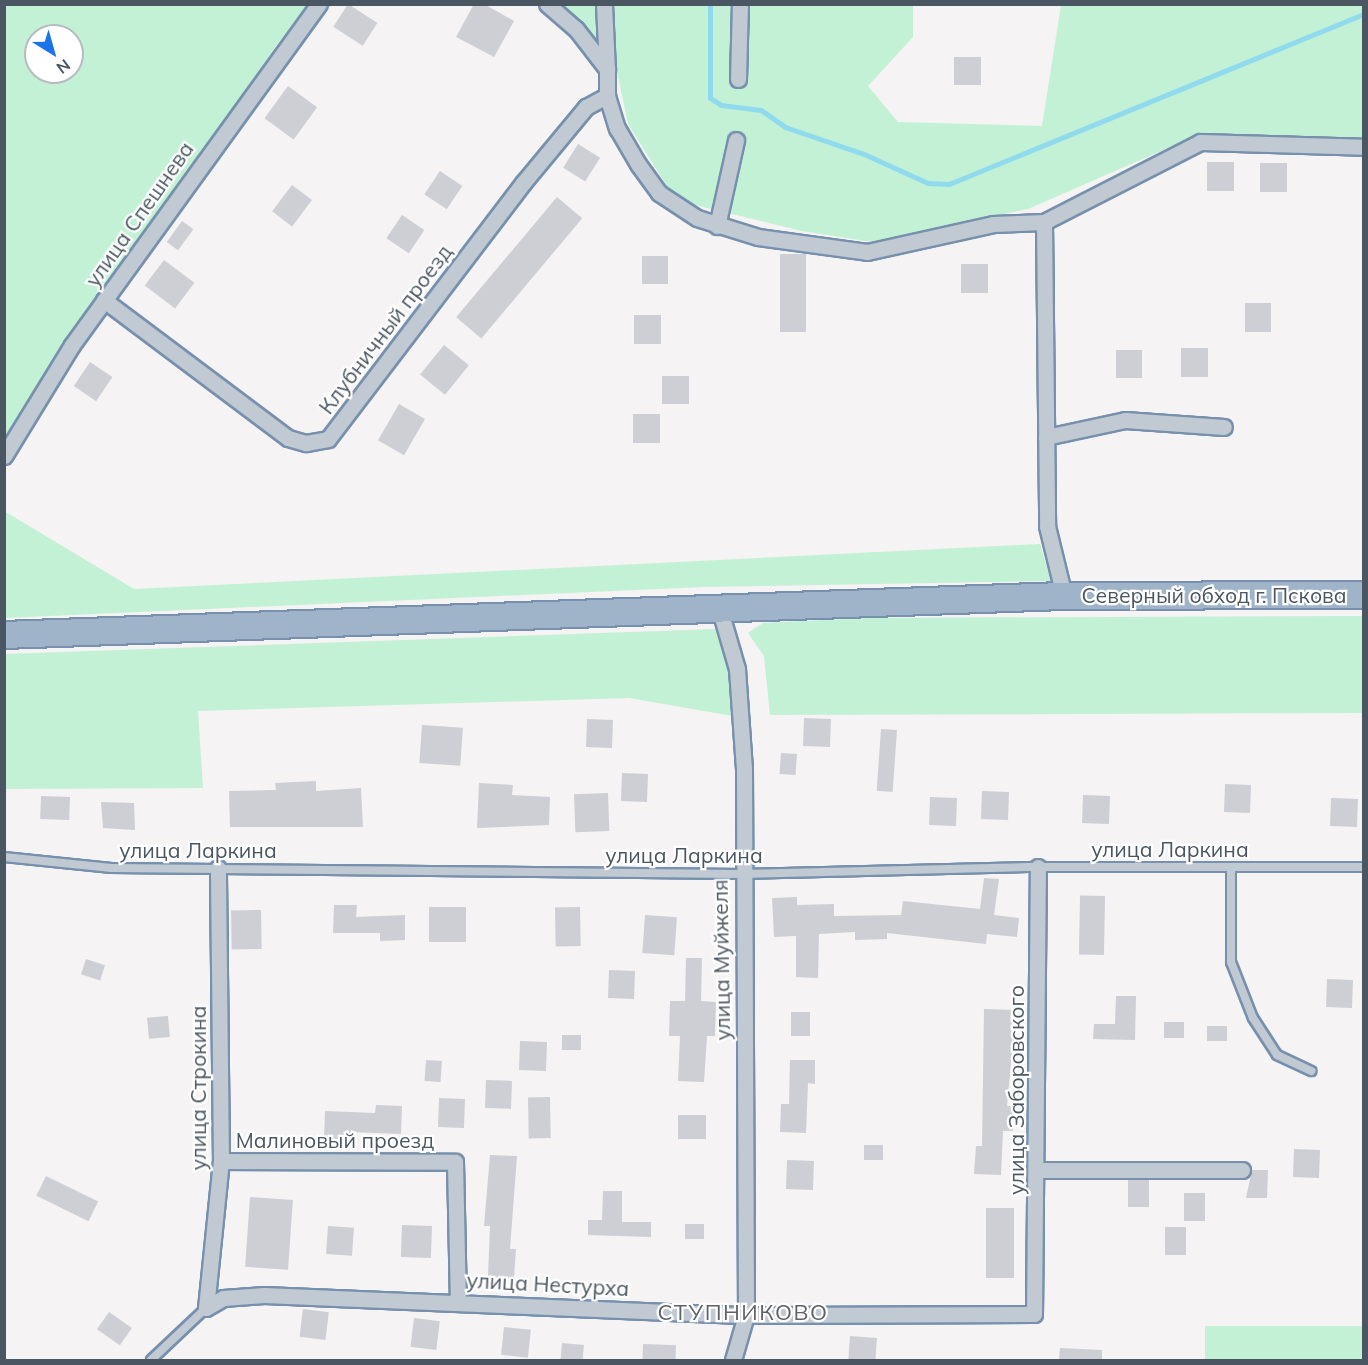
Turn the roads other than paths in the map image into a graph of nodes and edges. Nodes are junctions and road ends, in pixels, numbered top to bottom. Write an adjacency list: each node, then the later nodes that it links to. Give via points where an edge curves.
1 (320, 4): 12 (street, улица Спешнева)
2 (547, 4): 5 (street, via 576,29)
3 (604, 4): 5 (street)
4 (740, 4): 6 (street)
5 (607, 69): 7 (street)
6 (738, 79)
7 (607, 96): 11 (street, via 617,128 659,193); 12 (street, Клубничный проезд, via 586,107 544,158 328,439 306,443 288,438)
8 (736, 140): 11 (street)
9 (1364, 147): 10 (street, via 1200,142)
10 (1044, 222): 11 (street, via 993,224 867,252 758,237); 14 (street)
11 (717, 226)
12 (104, 300): 15 (street, улица Спешнева)
13 (1224, 427): 14 (street, via 1125,420)
14 (1046, 437): 17 (street, via 1047,526)
15 (4, 456)
16 (1364, 595): 17 (highway, Северный обход г. Пскова)
17 (1064, 596): 18 (highway, Северный обход г. Пскова)
18 (718, 607): 19 (highway, Северный обход г. Пскова); 25 (street, улица Муйжеля, via 737,669 744,768)
19 (4, 635)
20 (4, 857): 24 (lane, улица Ларкина, via 111,868)
21 (1038, 867): 22 (lane, улица Ларкина); 25 (lane, улица Ларкина); 28 (street, улица Заборовского)
22 (1232, 867): 23 (lane, улица Ларкина); 26 (lane, via 1231,962 1253,1018 1277,1055)
23 (1364, 867)
24 (218, 868): 25 (lane, улица Ларкина); 27 (street, улица Строкина)
25 (741, 874): 33 (street, улица Муйжеля)
26 (1311, 1071)
27 (220, 1161): 30 (street, Малиновый проезд, via 455,1162); 31 (street, улица Строкина)
28 (1037, 1170): 29 (street); 32 (street, улица Заборовского)
29 (1242, 1170)
30 (458, 1300): 31 (street, улица Нестурха, via 264,1295 223,1298); 33 (street, улица Нестурха)
31 (206, 1308): 34 (lane)
32 (1034, 1314): 33 (street, улица Нестурха)
33 (746, 1315): 35 (street)
34 (151, 1360)
35 (733, 1360)

